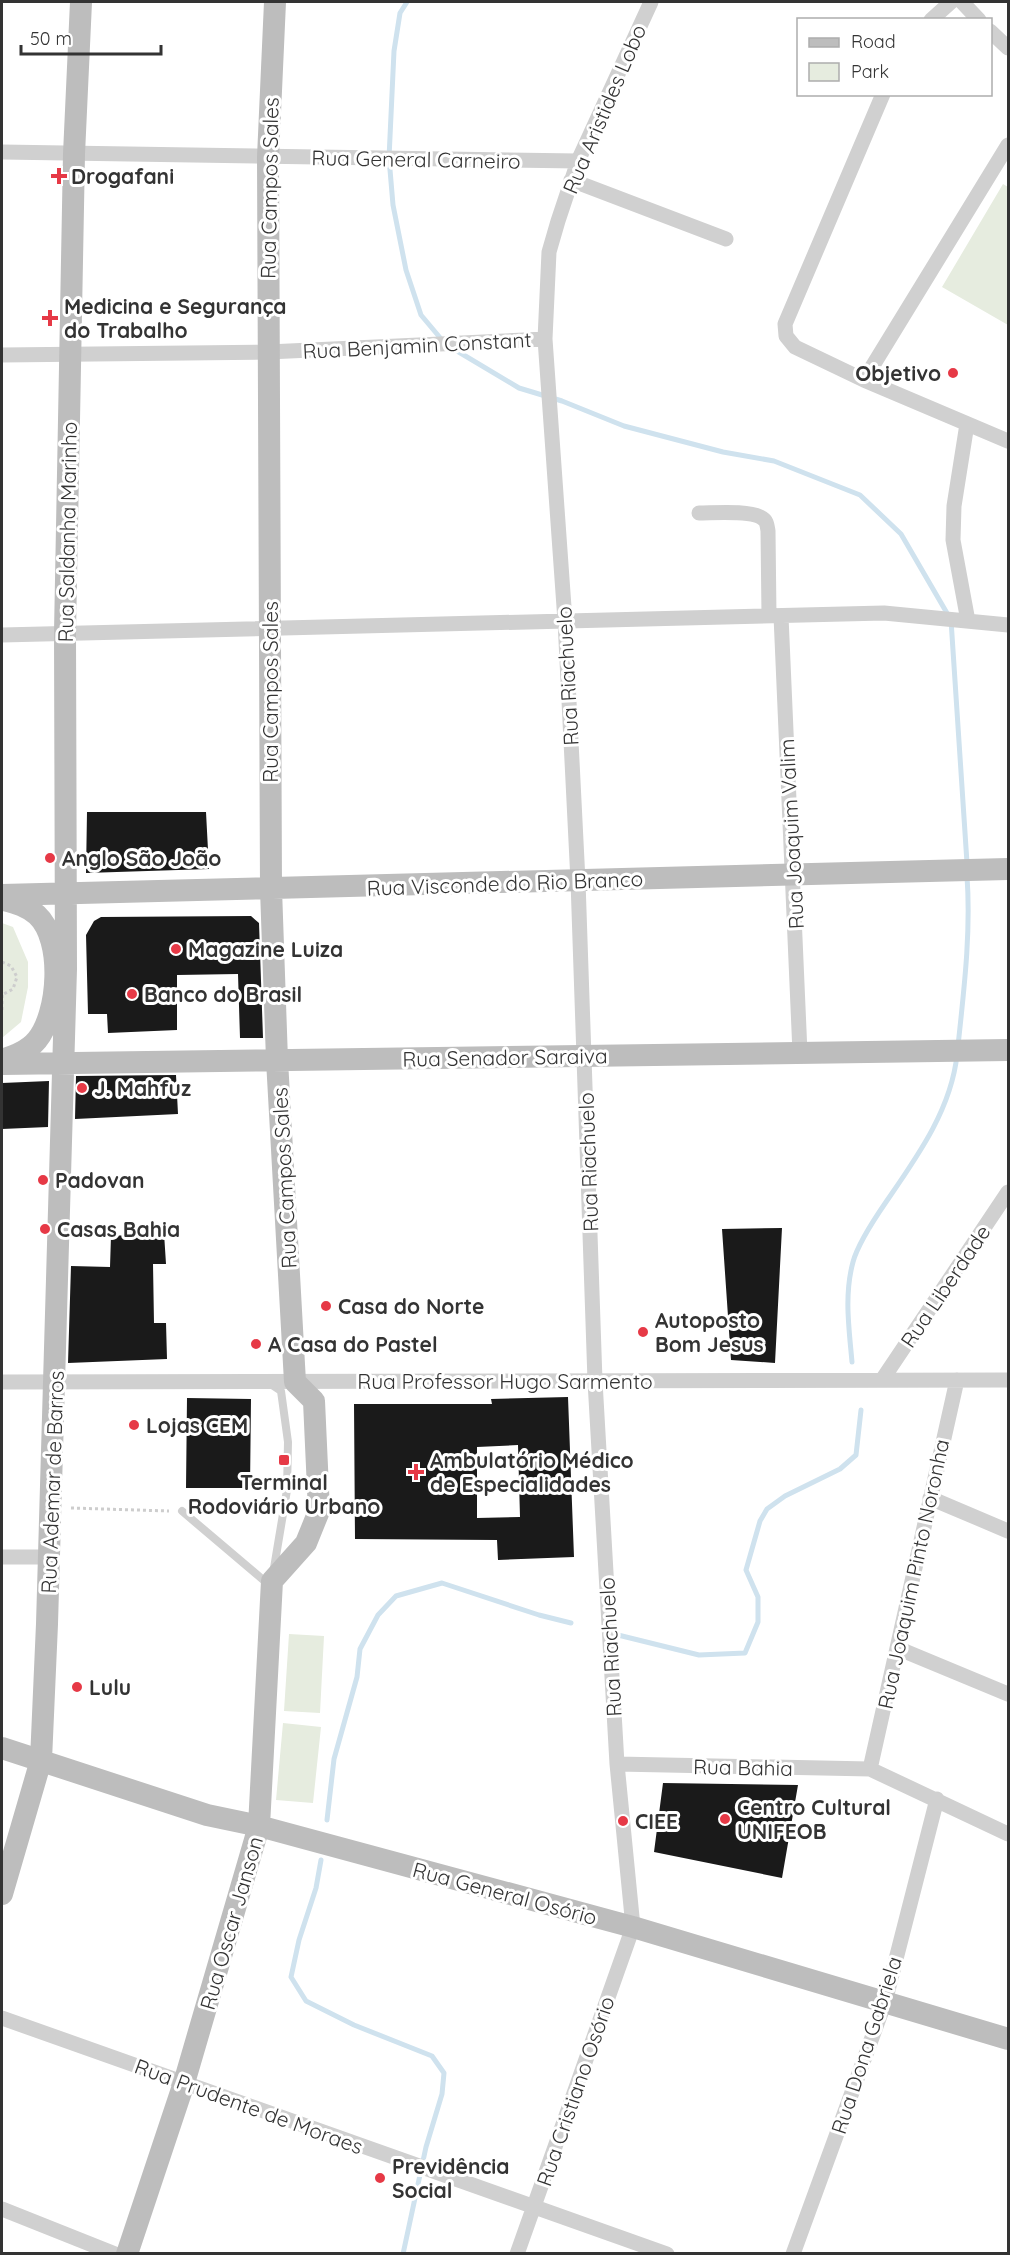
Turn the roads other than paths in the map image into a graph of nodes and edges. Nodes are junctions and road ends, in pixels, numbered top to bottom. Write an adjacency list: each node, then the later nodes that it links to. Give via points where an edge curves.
1 (81, 2): 11 (main road, Rua Saldanha Marinho)
2 (275, 2): 12 (main road, Rua Campos Sales)
3 (651, 2): 13 (street, Rua Aristides Lobo)
4 (951, 2): 5 (street)
5 (933, 18)
6 (992, 33): 7 (street)
7 (1008, 48)
8 (882, 96): 21 (street, via 785,324 786,336 795,348)
9 (1008, 145): 21 (street)
10 (2, 152): 11 (street, Rua General Carneiro)
11 (74, 154): 12 (street, Rua General Carneiro); 19 (main road, Rua Saldanha Marinho)
12 (267, 157): 13 (street, Rua General Carneiro); 18 (main road, Rua Campos Sales)
13 (578, 161): 14 (street, Rua Aristides Lobo)
14 (571, 180): 15 (street); 16 (street, Rua Aristides Lobo)
15 (726, 239)
16 (549, 252): 17 (street, Rua Riachuelo)
17 (545, 339): 18 (street, Rua Benjamin Constant); 27 (street, Rua Riachuelo)
18 (268, 352): 19 (street, Rua Benjamin Constant); 29 (main road, Rua Campos Sales)
19 (70, 353): 20 (street, Rua Benjamin Constant); 30 (main road, Rua Saldanha Marinho)
20 (2, 355)
21 (864, 380): 22 (street)
22 (967, 424): 23 (street); 26 (street, via 954,506 953,540)
23 (1008, 441)
24 (699, 513): 25 (street, Rua Joaquim Valim, via 751,514 766,521)
25 (775, 616): 26 (street, via 884,614); 27 (street); 33 (street, Rua Joaquim Valim)
26 (962, 620): 28 (street)
27 (565, 621): 29 (street); 34 (street, Rua Riachuelo)
28 (1008, 625)
29 (270, 628): 30 (street); 35 (main road, Rua Campos Sales)
30 (65, 633): 31 (street); 36 (main road, Rua Saldanha Marinho)
31 (2, 635)
32 (1001, 869): 33 (main road, Rua Visconde do Rio Branco)
33 (794, 875): 34 (main road, Rua Visconde do Rio Branco); 39 (street, Rua Joaquim Valim)
34 (578, 881): 35 (main road, Rua Visconde do Rio Branco); 40 (street, Rua Riachuelo)
35 (271, 889): 36 (main road, Rua Visconde do Rio Branco); 41 (main road, Rua Campos Sales)
36 (66, 894): 37 (main road, Rua Visconde do Rio Branco); 43 (main road, Rua Saldanha Marinho)
37 (2, 897): 42 (main road, via 23,905 48,930 55,988 50,1015 37,1040)
38 (1008, 1050): 39 (main road, Rua Senador Saraiva)
39 (800, 1053): 40 (main road, Rua Senador Saraiva)
40 (585, 1056): 41 (main road, Rua Senador Saraiva); 48 (street, Rua Riachuelo)
41 (277, 1060): 43 (main road, Rua Senador Saraiva); 52 (main road, Rua Campos Sales)
42 (2, 1062): 43 (main road, Rua Senador Saraiva)
43 (64, 1063): 50 (main road, Rua Ademar de Barros)
44 (1008, 1192): 45 (street, Rua Liberdade)
45 (882, 1380): 46 (street, Rua Professor Hugo Sarmento); 48 (street, Rua Professor Hugo Sarmento)
46 (957, 1380): 47 (street, Rua Professor Hugo Sarmento); 53 (street, Rua Joaquim Pinto Noronha)
47 (1008, 1380)
48 (595, 1381): 52 (street, Rua Professor Hugo Sarmento); 63 (street, Rua Riachuelo)
49 (2, 1382): 50 (street, Rua Professor Hugo Sarmento)
50 (55, 1382): 51 (street, Rua Professor Hugo Sarmento); 57 (main road, Rua Ademar de Barros)
51 (268, 1382): 52 (street, Rua Professor Hugo Sarmento); 58 (lane, via 281,1392 288,1442 287,1490)
52 (295, 1382): 58 (main road, via 314,1401 319,1511 306,1543)
53 (930, 1498): 55 (street); 59 (street, Rua Joaquim Pinto Noronha)
54 (182, 1511): 58 (lane)
55 (1008, 1531)
56 (2, 1557): 57 (street)
57 (50, 1557): 62 (main road, Rua Ademar de Barros)
58 (271, 1584): 66 (main road, Rua Oscar Janson)
59 (897, 1648): 60 (street); 64 (street, Rua Joaquim Pinto Noronha)
60 (1008, 1694)
61 (2, 1748): 62 (main road, Rua General Osório)
62 (41, 1760): 66 (main road, Rua General Osório, via 207,1815); 68 (main road, Rua Ademar de Barros)
63 (616, 1764): 64 (street, Rua Bahia); 69 (street, Rua Riachuelo)
64 (870, 1769): 65 (street)
65 (937, 1798): 67 (street); 70 (street, Rua Dona Gabriela)
66 (259, 1827): 69 (main road, Rua General Osório); 73 (main road, Rua Oscar Janson)
67 (1008, 1834)
68 (2, 1894)
69 (633, 1927): 70 (main road, Rua General Osório); 74 (street, Rua Cristiano Osório)
70 (885, 2002): 72 (main road, Rua General Osório); 80 (street, Rua Dona Gabriela)
71 (2, 2018): 73 (street, Rua Prudente de Moraes)
72 (1008, 2039)
73 (184, 2083): 74 (street, Rua Prudente de Moraes); 77 (main road, Rua Oscar Janson)
74 (534, 2206): 78 (street, Rua Cristiano Osório); 79 (street, Rua Prudente de Moraes)
75 (2, 2209): 76 (street)
76 (115, 2253)
77 (127, 2253)
78 (517, 2253)
79 (667, 2253)
80 (794, 2253)

